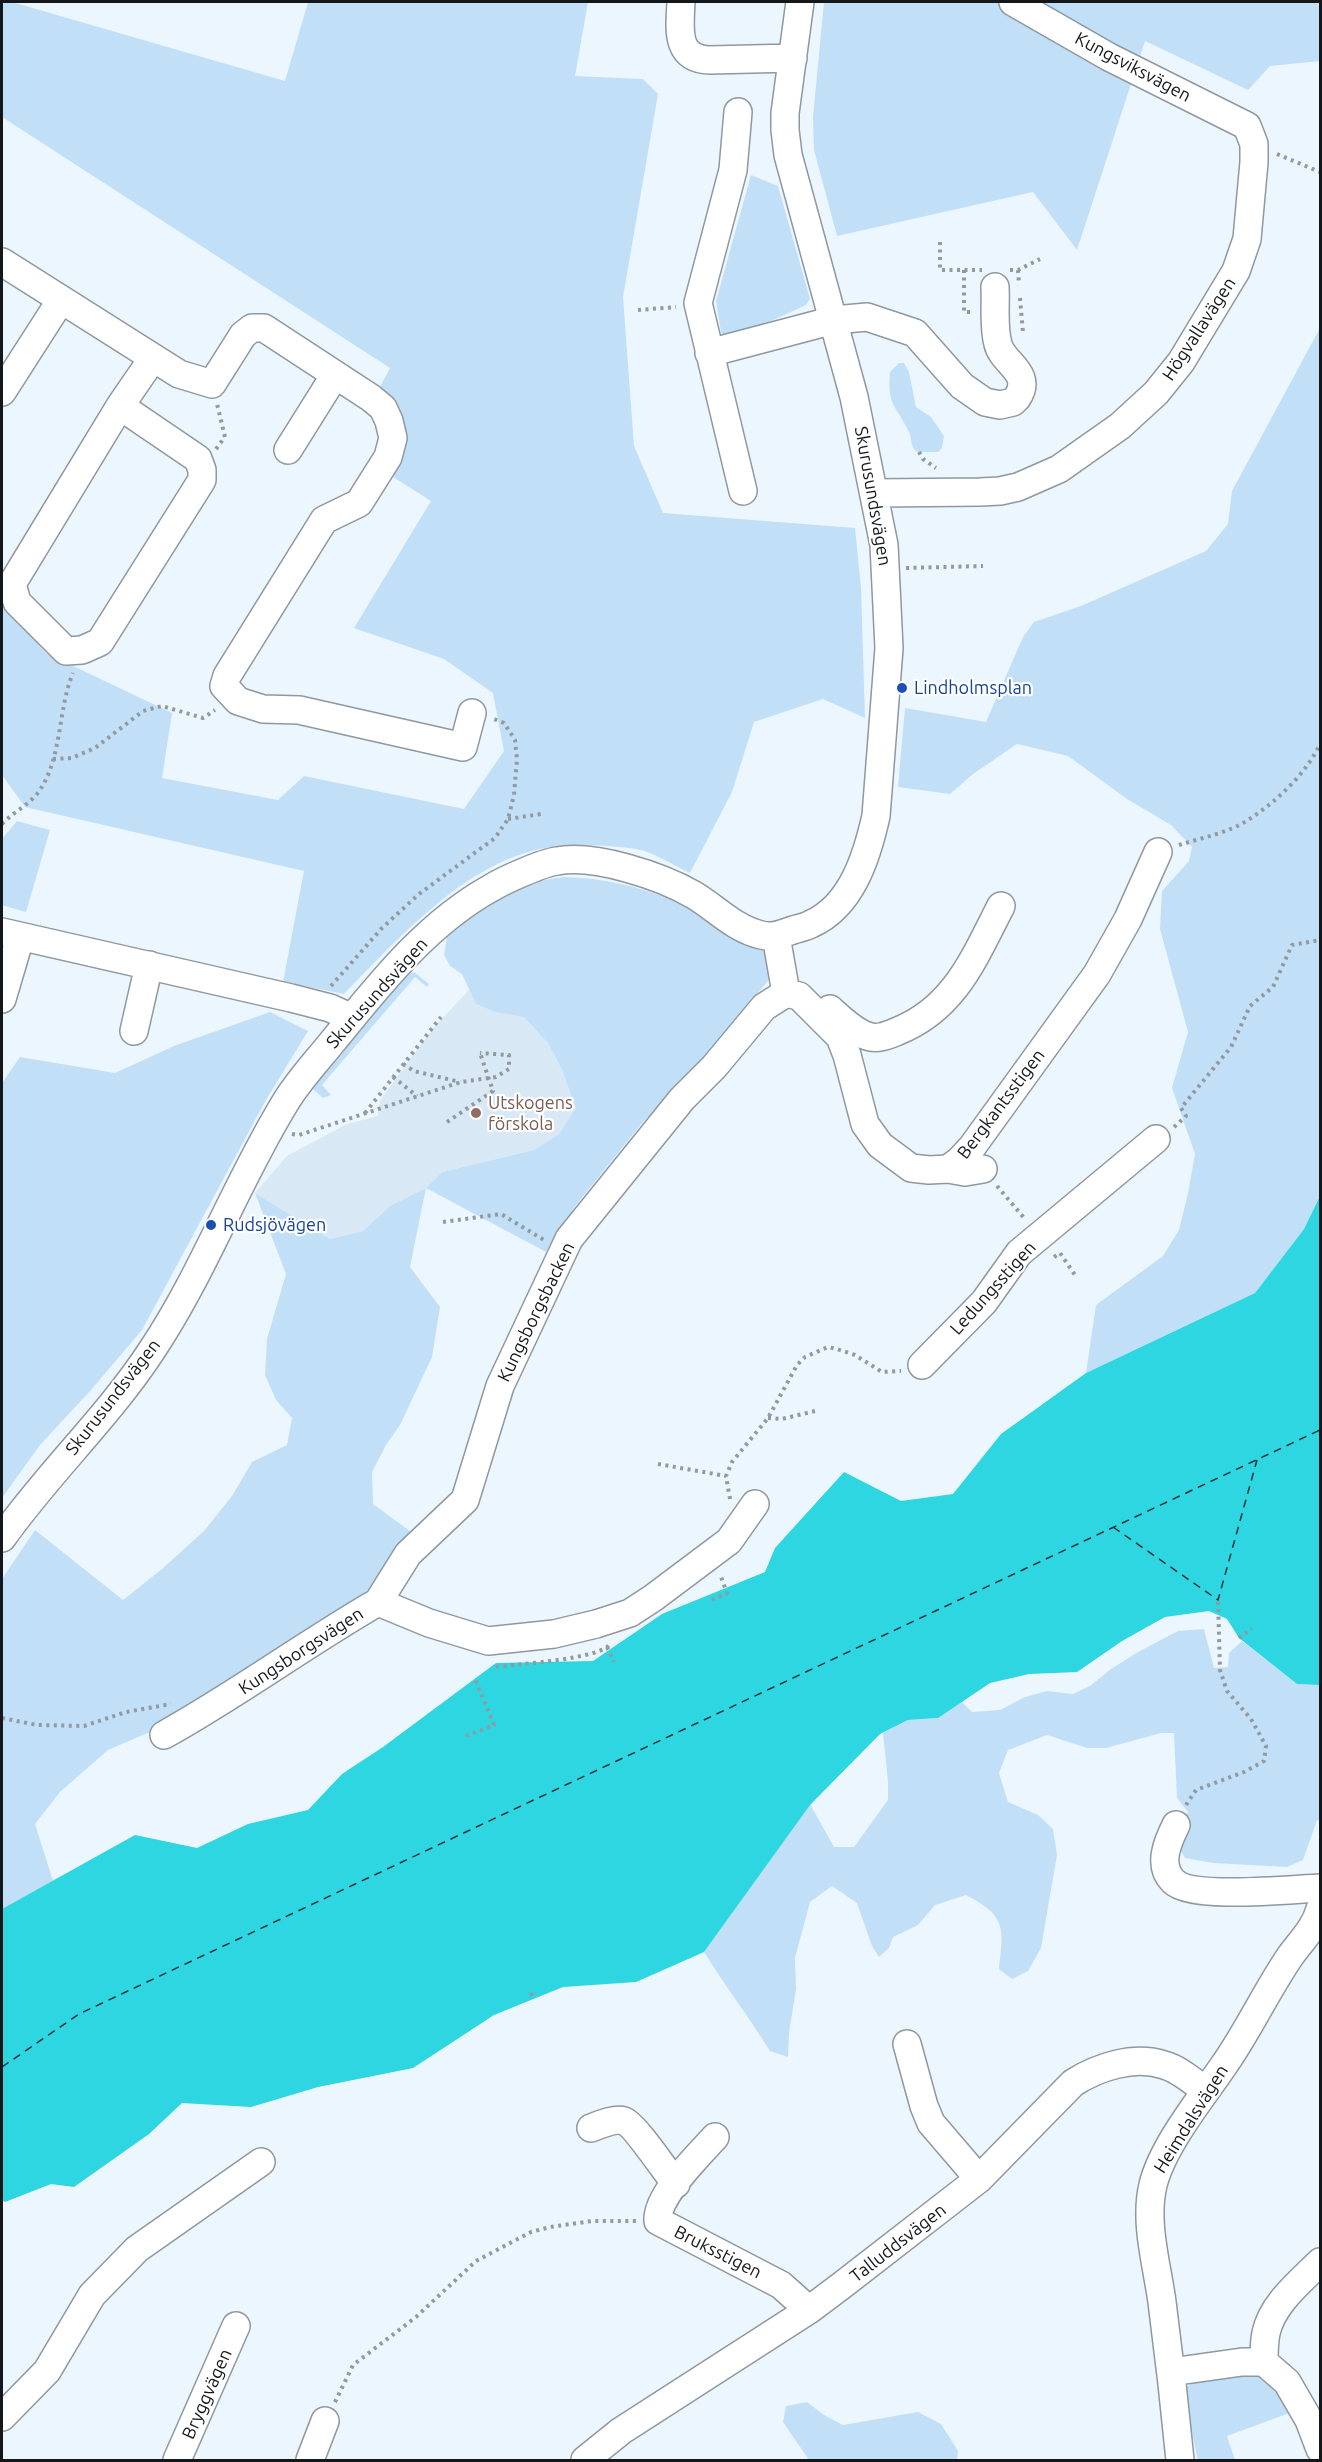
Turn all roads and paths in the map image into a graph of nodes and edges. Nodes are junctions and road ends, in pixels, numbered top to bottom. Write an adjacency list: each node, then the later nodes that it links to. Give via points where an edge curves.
1 (681, 2): 4 (street, via 680,38 684,47 699,58)
2 (800, 2): 4 (street, Skurusundsvägen)
3 (1013, 2): 6 (street, Kungsviksvägen, via 1109,57 1247,126)
4 (793, 58): 15 (street, Skurusundsvägen, via 784,130)
5 (738, 112): 16 (street, via 733,170 698,303)
6 (1253, 139): 7 (path); 25 (street, Högvallavägen, via 1247,239 1236,271 1181,362 1156,393 1120,426 1059,469 1018,487 980,492)
7 (1320, 172)
8 (940, 242): 11 (path, via 940,270)
9 (1040, 259): 11 (path)
10 (2, 262): 12 (street)
11 (995, 276): 15 (street, via 998,347 1016,368 1022,387 1017,398 1007,404 994,404 970,392 915,333 867,317)
12 (61, 300): 17 (street); 20 (street)
13 (668, 308): 14 (path)
14 (638, 310)
15 (834, 320): 16 (street); 25 (street, Skurusundsvägen)
16 (709, 352): 24 (street)
17 (153, 358): 19 (street, via 179,374); 21 (street)
18 (335, 375): 19 (street, via 264,328 252,328 243,335); 22 (street); 29 (street, via 383,408 393,438 388,457 359,503 324,520 227,676 224,686)
19 (212, 384): 23 (path, via 225,437)
20 (2, 392)
21 (120, 406): 23 (street, via 198,459); 28 (street, via 12,584 17,602 66,651)
22 (288, 450)
23 (202, 470): 28 (street, via 201,480 100,642)
24 (743, 492)
25 (875, 493): 27 (street, Skurusundsvägen)
26 (984, 566): 27 (path)
27 (887, 569): 39 (street, Skurusundsvägen, via 886,701 876,816 870,841 852,886 839,903 811,925)
28 (82, 650): 32 (path, via 68,686)
29 (235, 697): 30 (street, via 263,709 299,710 463,747); 32 (path, via 203,718 171,707 143,711 95,748 72,758)
30 (472, 713): 34 (path, via 504,723 514,740 517,759)
31 (1320, 744): 36 (path, via 1285,792 1247,821)
32 (53, 759): 35 (path, via 37,794)
33 (541, 814): 34 (path)
34 (508, 819): 42 (path, via 495,838 419,894 382,928)
35 (2, 824)
36 (1158, 852): 56 (street, Bergkantsstigen, via 1097,975 972,1147)
37 (1001, 906): 43 (street, via 974,959 939,1008 902,1030 885,1037 869,1037 816,999)
38 (11, 935): 41 (street); 44 (street)
39 (776, 936): 43 (street); 46 (street, Skurusundsvägen, via 741,927 694,896 637,870 556,861 493,886 454,912 385,978)
40 (1320, 940): 55 (path, via 1292,945 1273,987 1250,1006 1231,1047 1181,1108 1186,1116)
41 (149, 965): 46 (street, via 315,1004); 47 (street)
42 (330, 987)
43 (793, 995): 56 (street, Bergkantsstigen, via 840,1037 866,1124 880,1145 911,1168); 60 (street, Kungsborgsbacken, via 764,1007 660,1124)
44 (2, 999)
45 (441, 1017): 48 (path)
46 (352, 1018): 68 (street, Skurusundsvägen, via 287,1100 151,1353)
47 (134, 1031)
48 (403, 1064): 49 (path); 50 (path, via 414,1071)
49 (393, 1077): 51 (path); 52 (path)
50 (461, 1082): 51 (path); 53 (path, bridge, via 496,1077 509,1070 509,1054 480,1053 493,1091)
51 (418, 1097): 52 (path)
52 (364, 1114): 54 (path, via 299,1135)
53 (447, 1122)
54 (283, 1131)
55 (1156, 1138): 59 (street, Ledungsstigen)
56 (948, 1169): 57 (street)
57 (983, 1169): 59 (path, Ledungsstigen)
58 (443, 1222): 60 (path, via 501,1214)
59 (1047, 1247): 61 (path, via 1060,1253); 62 (street, Ledungsstigen, via 1019,1253 984,1302)
60 (563, 1251): 72 (street, Kungsborgsbacken, via 500,1386 465,1500 408,1554)
61 (1075, 1275)
62 (922, 1365): 64 (path, via 906,1371 882,1372 845,1350 820,1349 797,1365)
63 (815, 1411): 64 (path, via 782,1419)
64 (768, 1418): 66 (path, via 732,1462)
65 (658, 1464): 66 (path)
66 (726, 1476): 67 (path, via 729,1498)
67 (750, 1511): 72 (street, Kungsborgsvägen, via 729,1541 630,1613 554,1634 488,1641)
68 (2, 1538)
69 (723, 1584): 70 (path, via 727,1593)
70 (712, 1600)
71 (1218, 1600): 82 (path, via 1220,1670 1227,1691 1251,1719 1266,1746 1264,1761 1196,1790)
72 (378, 1602): 80 (street, Kungsborgsvägen)
73 (1252, 1628): 75 (path)
74 (603, 1638): 76 (path)
75 (1239, 1638)
76 (614, 1662)
77 (475, 1678): 81 (path, via 494,1725)
78 (179, 1702): 79 (path, via 126,1712 84,1726 37,1725)
79 (2, 1718)
80 (164, 1735)
81 (466, 1736)
82 (1176, 1825): 83 (street, via 1166,1848 1166,1866 1174,1882 1186,1889 1240,1892)
83 (1320, 1888)
84 (1320, 1909): 88 (street, Heimdalsvägen, via 1312,1929 1291,1955)
85 (531, 1993): 86 (path)
86 (534, 1999)
87 (907, 2044): 92 (street, via 932,2123)
88 (1205, 2090): 92 (street, Talluddsvägen, via 1165,2065 1139,2062 1101,2069 1073,2083); 99 (street, Heimdalsvägen, via 1157,2171 1150,2199)
89 (591, 2128): 93 (street, via 619,2120 625,2122)
90 (715, 2137): 93 (street, Bruksstigen)
91 (261, 2163): 100 (street, via 137,2249 92,2295 47,2371)
92 (980, 2179): 96 (street, Talluddsvägen)
93 (676, 2184): 94 (street, Bruksstigen, via 662,2201)
94 (658, 2222): 96 (street, Bruksstigen, via 781,2285); 101 (path, via 592,2221 550,2227 531,2232 476,2261 416,2317 353,2365)
95 (1320, 2262): 98 (street, via 1273,2315 1266,2333)
96 (809, 2310): 105 (street, Talluddsvägen, via 621,2431)
97 (236, 2326): 103 (street, Bryggvägen)
98 (1264, 2362): 99 (street); 102 (street, via 1287,2382)
99 (1171, 2372): 106 (street, Heimdalsvägen)
100 (2, 2417)
101 (325, 2421): 104 (street)
102 (1320, 2449)
103 (177, 2460)
104 (310, 2460)
105 (585, 2460)
106 (1180, 2460)

